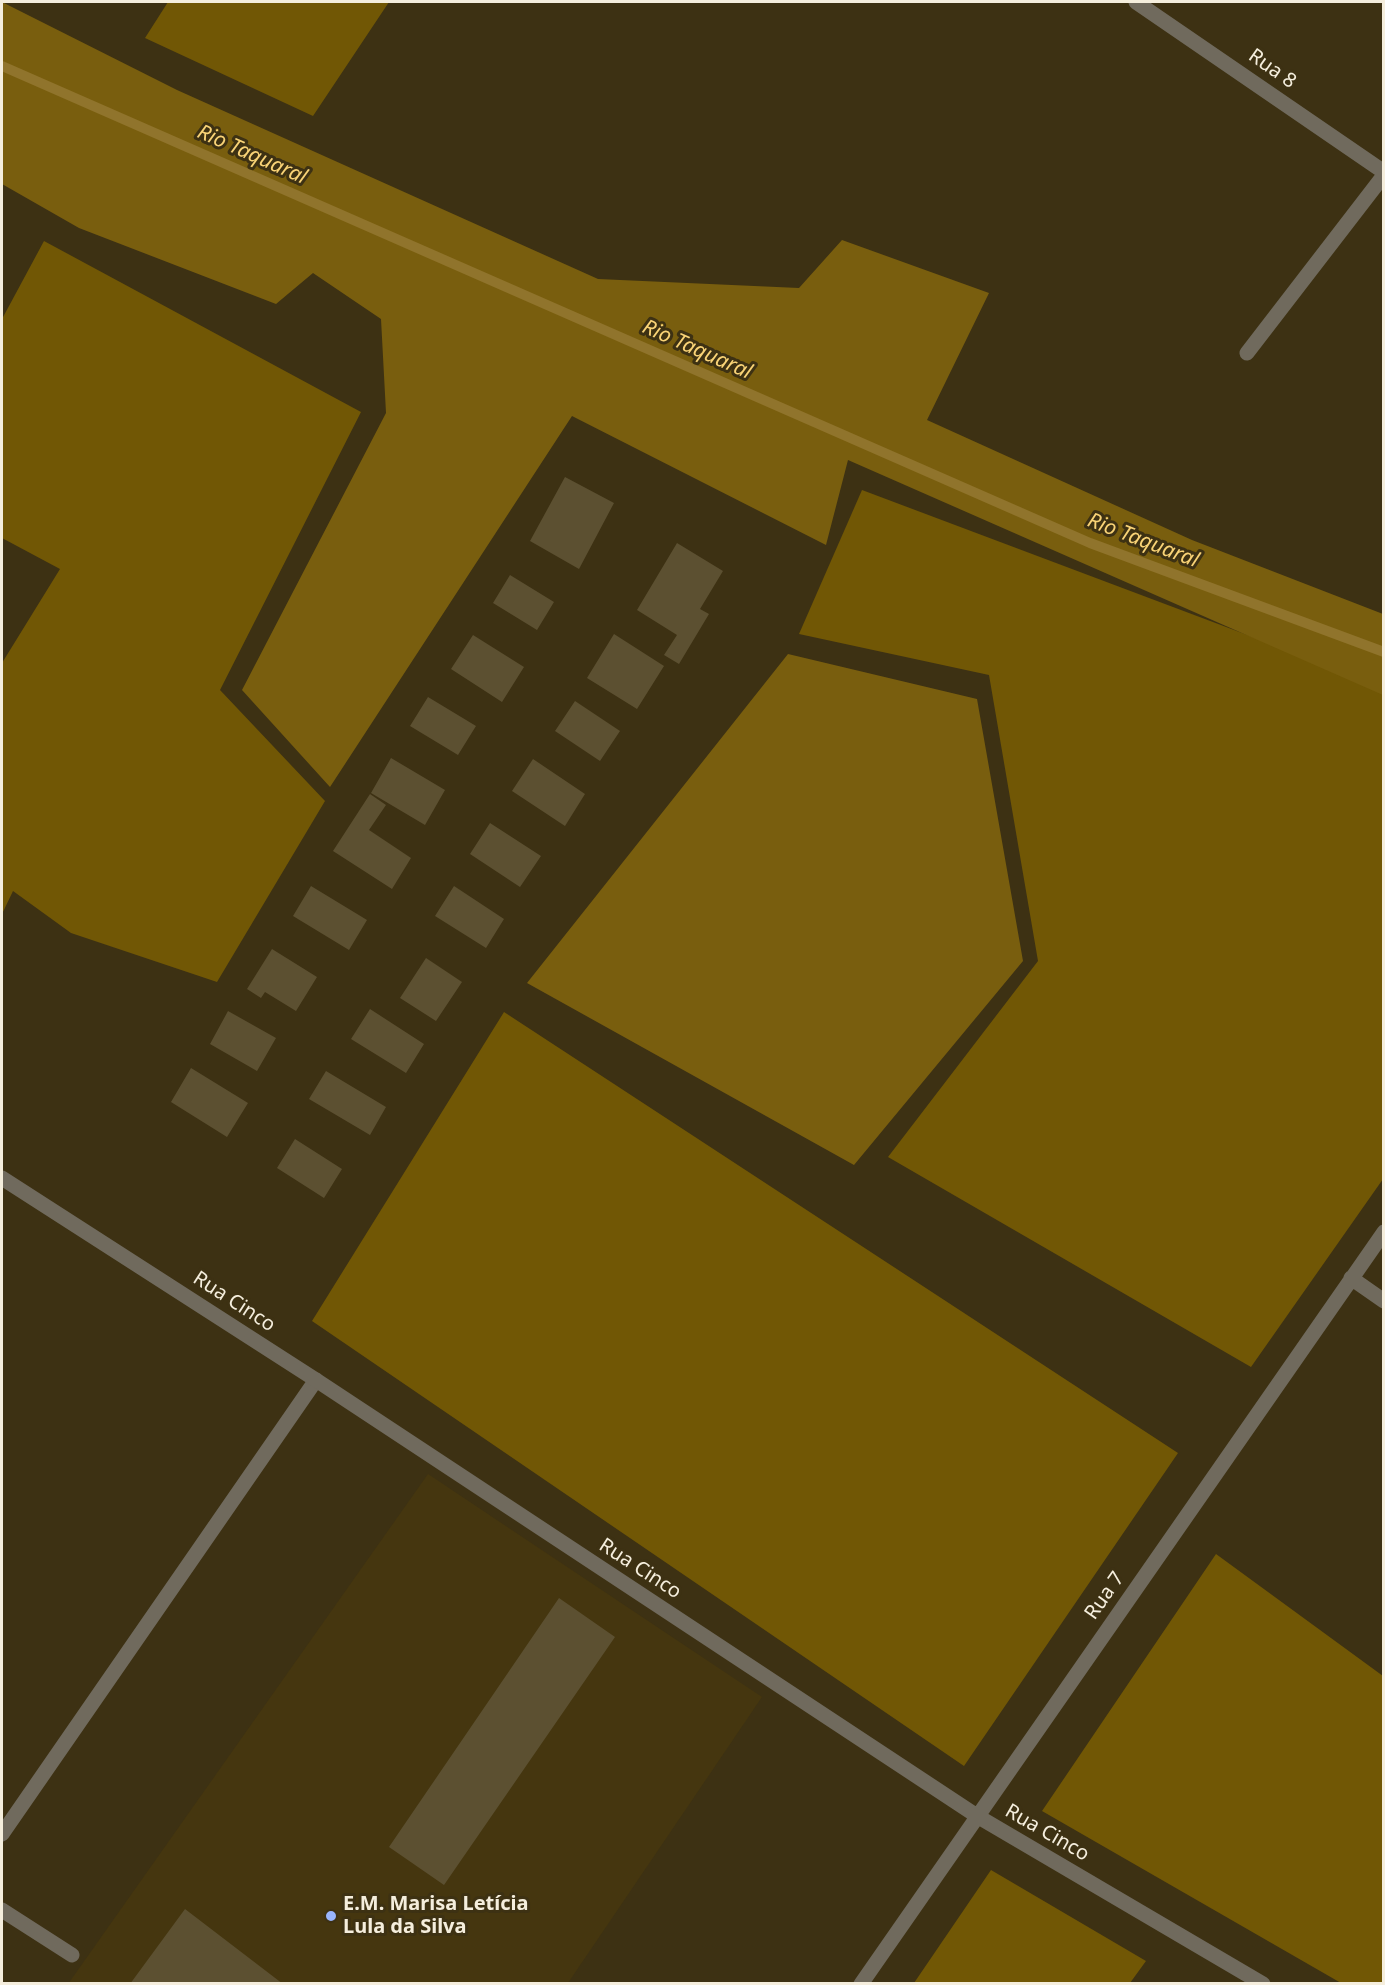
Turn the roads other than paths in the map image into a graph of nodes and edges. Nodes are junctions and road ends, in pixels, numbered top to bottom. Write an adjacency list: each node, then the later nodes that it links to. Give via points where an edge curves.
1 (1136, 2): 2 (street, Rua 8)
2 (1383, 173): 3 (street)
3 (1247, 353)
4 (2, 1178): 8 (street, Rua Cinco)
5 (1383, 1232): 6 (street, Rua 7)
6 (1351, 1278): 7 (street); 9 (street, Rua 7)
7 (1383, 1301)
8 (316, 1380): 9 (street, Rua Cinco); 10 (street)
9 (977, 1816): 13 (street, Rua 7); 14 (street, Rua Cinco)
10 (2, 1834)
11 (2, 1910): 12 (street)
12 (72, 1955)
13 (861, 1983)
14 (1263, 1983)

